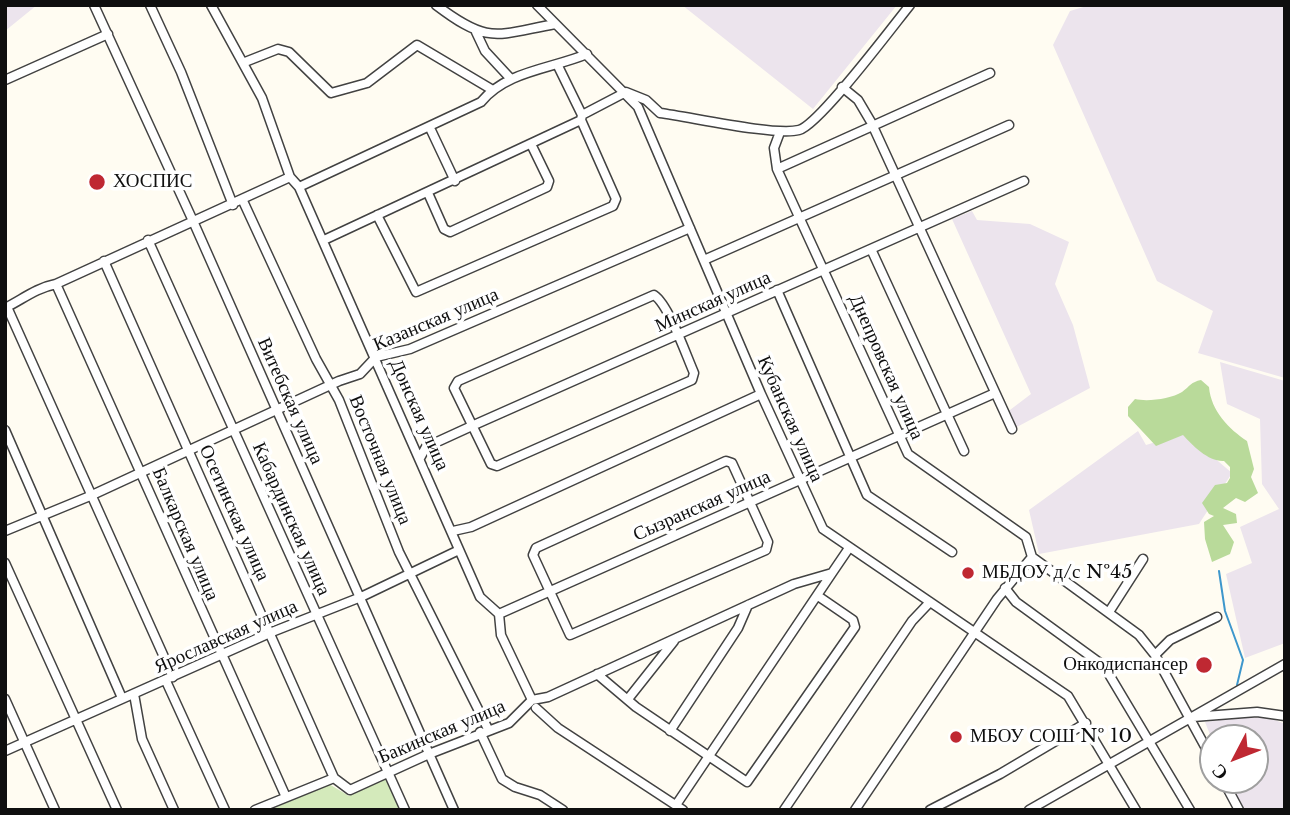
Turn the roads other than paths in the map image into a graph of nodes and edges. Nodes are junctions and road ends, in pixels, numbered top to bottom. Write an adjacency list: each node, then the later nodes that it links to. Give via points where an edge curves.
1 (94, 5): 9 (street, Витебская улица)
2 (150, 5): 35 (street)
3 (211, 5): 11 (street, Донская улица)
4 (436, 5): 8 (street)
5 (537, 5): 7 (street, Кубанская улица)
6 (910, 5): 16 (street)
7 (555, 24): 8 (street, via 497,34); 10 (street, Кубанская улица)
8 (476, 32): 14 (street, via 485,51)
9 (108, 34): 15 (street); 38 (street, Витебская улица)
10 (587, 54): 12 (street); 18 (street, Кубанская улица)
11 (245, 62): 17 (street, via 278,49 289,52 331,93 339,93 367,83 417,45); 29 (street, Донская улица)
12 (558, 66): 14 (street); 20 (street)
13 (989, 73): 22 (street)
14 (510, 78): 17 (street)
15 (5, 80)
16 (842, 87): 22 (street, via 858,100); 25 (street, via 802,130)
17 (491, 89): 24 (street, via 481,102)
18 (626, 92): 19 (street, via 646,100); 20 (street); 21 (street, Кубанская улица)
19 (660, 113): 21 (street); 25 (street)
20 (582, 117): 26 (street); 36 (street, via 616,199 613,206 416,292)
21 (644, 119): 40 (street, Кубанская улица)
22 (872, 124): 27 (street); 28 (street)
23 (1009, 125): 28 (street)
24 (430, 128): 30 (street); 32 (street)
25 (780, 132): 27 (street, Днепровская улица, via 774,148)
26 (531, 144): 30 (street); 33 (street, via 549,181 547,187 450,232 444,229)
27 (777, 169): 37 (street, Днепровская улица)
28 (895, 176): 37 (street); 39 (street)
29 (290, 177): 32 (street, Донская улица); 34 (street)
30 (455, 181): 33 (street)
31 (1024, 181): 39 (street, Минская улица)
32 (299, 187): 42 (street, Донская улица)
33 (428, 193): 36 (street)
34 (243, 201): 35 (street); 56 (street, Восточная улица)
35 (233, 205): 38 (street)
36 (377, 215): 42 (street)
37 (801, 218): 44 (street); 46 (street, Днепровская улица)
38 (193, 221): 41 (street); 59 (street, Витебская улица)
39 (917, 227): 43 (street, Минская улица); 57 (street)
40 (690, 228): 44 (street, Кубанская улица); 52 (street, Казанская улица)
41 (148, 240): 45 (street); 64 (street, Кабардинская улица)
42 (324, 240): 53 (street, Донская улица)
43 (871, 249): 46 (street, Минская улица); 60 (street)
44 (704, 260): 50 (street, Кубанская улица)
45 (104, 261): 47 (street); 66 (street, Осетинская улица)
46 (825, 270): 48 (street, Минская улица); 65 (street, Днепровская улица)
47 (56, 284): 49 (street, via 36,288); 70 (street, Балкарская улица)
48 (776, 290): 50 (street, Минская улица); 68 (street)
49 (6, 308): 72 (street)
50 (726, 313): 51 (street, Минская улица); 58 (street, Кубанская улица)
51 (677, 335): 61 (street, Минская улица); 61 (street, via 694,377 497,466 491,464); 61 (street, via 654,295 458,381 454,388)
52 (396, 354): 53 (street, Казанская улица); 55 (street)
53 (376, 358): 54 (street, Казанская улица); 55 (street, Донская улица)
54 (366, 370): 55 (street); 56 (street, Казанская улица)
55 (382, 371): 69 (street, Донская улица)
56 (332, 385): 59 (street, Казанская улица); 83 (street, Восточная улица)
57 (995, 393): 60 (street, Сызранская улица); 62 (street)
58 (761, 394): 71 (street, Кубанская улица); 76 (street, via 471,527)
59 (276, 410): 64 (street, Казанская улица); 88 (street, Витебская улица)
60 (947, 415): 65 (street, Сызранская улица); 67 (street)
61 (474, 425): 69 (street, Минская улица, via 426,447)
62 (1012, 429)
63 (5, 430): 74 (street)
64 (234, 430): 66 (street, Казанская улица); 92 (street, Кабардинская улица)
65 (898, 435): 68 (street, Сызранская улица); 80 (street, Днепровская улица, via 908,454 1026,537)
66 (188, 450): 70 (street, Казанская улица); 95 (street, Осетинская улица)
67 (964, 451)
68 (850, 457): 71 (street, Сызранская улица); 79 (street, via 867,495)
69 (420, 458): 76 (street, Донская улица)
70 (141, 471): 72 (street, Казанская улица); 99 (street, Балкарская улица)
71 (799, 479): 73 (street, Сызранская улица); 77 (street, Кубанская улица, via 823,529)
72 (90, 496): 74 (street, Казанская улица); 102 (street)
73 (749, 502): 86 (street, Сызранская улица); 86 (street, via 732,463 726,461 536,548 533,555); 86 (street, via 768,542 766,550 574,636 567,632)
74 (41, 515): 75 (street, Казанская улица); 104 (street)
75 (5, 531)
76 (453, 531): 78 (street, Донская улица)
77 (849, 548): 84 (street); 89 (street, Кубанская улица)
78 (459, 550): 83 (street, Ярославская улица); 93 (street, Донская улица, via 480,597)
79 (952, 552)
80 (1032, 557): 85 (street); 91 (street, Днепровская улица)
81 (1143, 559): 91 (street)
82 (5, 563): 110 (street)
83 (411, 573): 88 (street, Ярославская улица); 112 (street, Восточная улица)
84 (832, 573): 87 (street); 90 (street)
85 (1005, 588): 96 (street); 115 (street, via 1104,666)
86 (549, 592): 93 (street, Сызранская улица)
87 (818, 596): 119 (street); 119 (street, via 853,620 855,627 751,780 743,781)
88 (361, 597): 92 (street, Ярославская улица); 118 (street, Витебская улица)
89 (930, 602): 96 (street, Кубанская улица); 134 (street, via 912,621)
90 (748, 605): 97 (street); 113 (street, via 738,628)
91 (1110, 612): 98 (street, Днепровская улица, via 1132,627)
92 (316, 614): 95 (street, Ярославская улица); 121 (street, Кабардинская улица)
93 (499, 614): 107 (street, Донская улица, via 501,635)
94 (1217, 617): 98 (street, via 1170,640)
95 (272, 632): 99 (street, Ярославская улица); 122 (street, Осетинская улица)
96 (976, 633): 111 (street, Кубанская улица, via 1060,689); 135 (street)
97 (676, 639): 101 (street); 106 (street)
98 (1155, 655): 109 (street, Днепровская улица)
99 (221, 657): 102 (street, Ярославская улица); 124 (street, Балкарская улица)
100 (1285, 664): 109 (street)
101 (597, 674): 106 (street); 107 (street, Бакинская улица)
102 (170, 679): 103 (street, Ярославская улица); 129 (street)
103 (134, 694): 104 (street, Ярославская улица); 128 (street, via 142,739)
104 (122, 698): 110 (street, Ярославская улица)
105 (5, 699): 116 (street)
106 (628, 699): 113 (street)
107 (532, 704): 112 (street, Бакинская улица, via 509,723); 125 (street, Донская улица, via 558,728)
108 (1285, 716): 109 (street, via 1257,712)
109 (1191, 718): 114 (street, Днепровская улица); 115 (street)
110 (74, 719): 116 (street, Ярославская улица); 127 (street)
111 (1086, 723): 120 (street, Кубанская улица); 136 (street)
112 (484, 731): 118 (street, Бакинская улица); 133 (street, Восточная улица, via 502,779 540,794)
113 (670, 731): 119 (street)
114 (1199, 734)
115 (1150, 740): 120 (street); 139 (street)
116 (26, 741): 117 (street, Ярославская улица); 126 (street)
117 (5, 751)
118 (429, 754): 121 (street, Бакинская улица); 132 (street, Витебская улица)
119 (708, 758): 125 (street)
120 (1110, 764): 137 (street); 138 (street, Кубанская улица)
121 (387, 773): 122 (street, Бакинская улица, via 350,790); 131 (street, Кабардинская улица)
122 (334, 778): 124 (street)
123 (1230, 794): 140 (street)
124 (286, 797): 130 (street)
125 (679, 808)
126 (55, 810)
127 (117, 810)
128 (173, 810)
129 (225, 810)
130 (255, 810)
131 (405, 810)
132 (454, 810)
133 (563, 810)
134 (784, 810)
135 (855, 810)
136 (930, 810)
137 (1029, 810)
138 (1136, 810)
139 (1190, 810)
140 (1239, 810)

